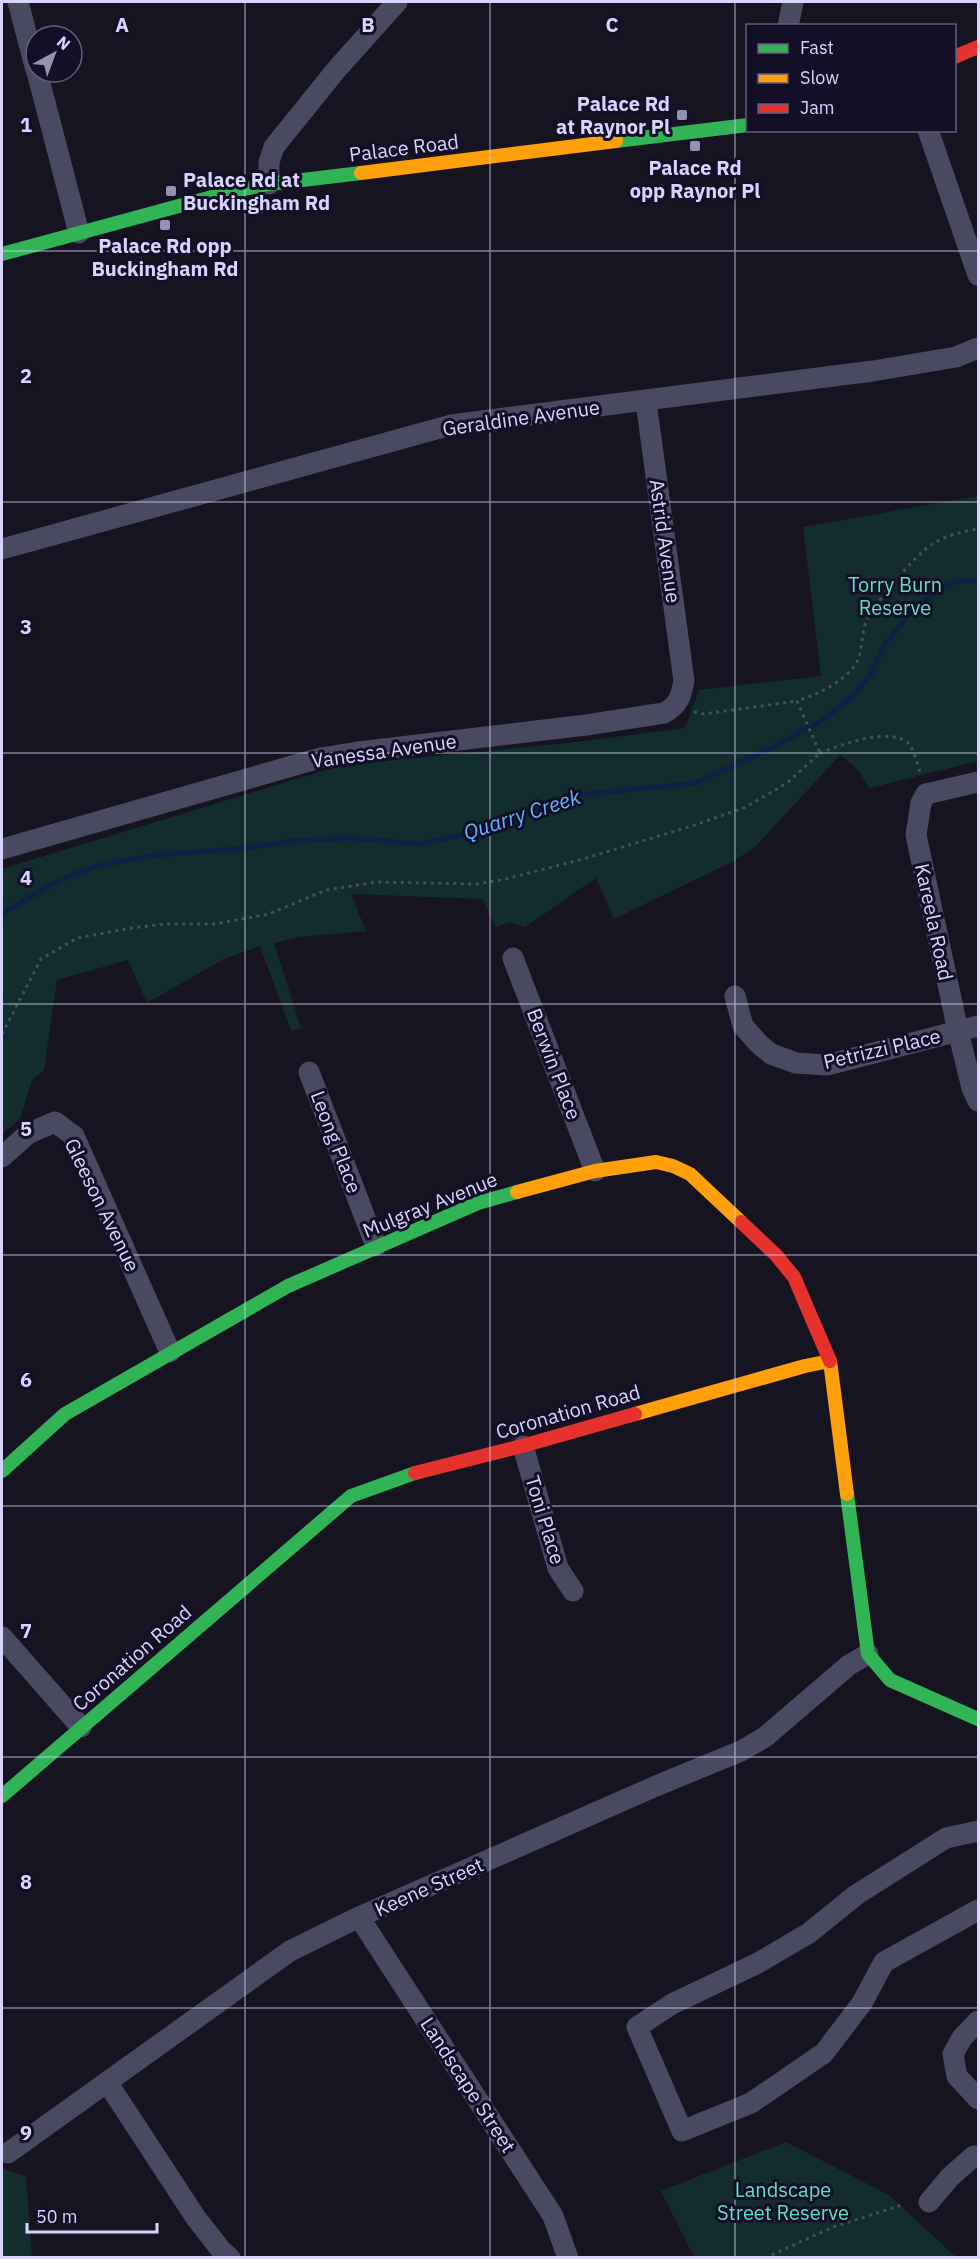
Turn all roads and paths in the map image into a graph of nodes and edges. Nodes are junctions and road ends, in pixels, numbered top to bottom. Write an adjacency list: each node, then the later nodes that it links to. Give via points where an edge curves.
1 (18, 2): 5 (street)
2 (397, 2): 11 (street, via 274,147)
3 (794, 2): 4 (street)
4 (788, 24)
5 (24, 25)
6 (978, 47): 7 (street)
7 (956, 56)
8 (39, 84): 12 (street)
9 (746, 125): 11 (street, Palace Road)
10 (929, 132): 14 (street)
11 (269, 184): 12 (street, Palace Road)
12 (79, 233): 13 (street, Palace Road)
13 (2, 254)
14 (978, 274)
15 (978, 348): 16 (street, Geraldine Avenue, via 956,357 873,371)
16 (646, 402): 18 (street, Geraldine Avenue, via 451,425); 20 (street, Astrid Avenue, via 684,681)
17 (978, 529): 19 (path, via 931,545 916,558 866,621 860,656 852,669 825,691)
18 (2, 549)
19 (797, 701): 20 (path, via 704,714); 21 (path)
20 (675, 707): 24 (street, Vanessa Avenue, via 664,713 586,725 320,758)
21 (820, 753): 23 (path, via 847,742 898,737 910,745); 29 (path, via 787,783 746,807 506,879 477,884 377,882 326,890 270,914 214,924 165,924 76,938 41,959)
22 (978, 782): 23 (street)
23 (926, 794): 28 (street, Kareela Road, via 916,835)
24 (2, 849)
25 (513, 958): 33 (street, Berwin Place)
26 (735, 996): 28 (street, Petrizzi Place, via 743,1026 759,1044 771,1054 796,1063 827,1065)
27 (978, 1026): 28 (street, Petrizzi Place)
28 (958, 1030): 31 (street, Kareela Road)
29 (2, 1034)
30 (309, 1072): 34 (street, Leong Place)
31 (978, 1101)
32 (2, 1157): 35 (street, Gleeson Avenue, via 29,1133 55,1122 74,1136)
33 (595, 1171): 34 (street, Mulgray Avenue, via 478,1203); 36 (street, Mulgray Avenue, via 656,1162 674,1166 696,1179 794,1277)
34 (376, 1246): 35 (street, Mulgray Avenue, via 288,1286)
35 (170, 1352): 38 (street, Mulgray Avenue, via 65,1414)
36 (830, 1361): 37 (street, Coronation Road); 41 (street)
37 (523, 1446): 39 (street, Toni Place, via 558,1568); 43 (street, Coronation Road, via 370,1486 351,1496)
38 (2, 1471)
39 (573, 1591)
40 (2, 1637): 43 (street)
41 (868, 1654): 42 (street, via 890,1680); 47 (street, Keene Street, via 849,1665 765,1737 741,1751)
42 (978, 1719)
43 (81, 1727): 44 (street, Coronation Road)
44 (2, 1797)
45 (978, 1831): 46 (street, via 946,1838 856,1895 809,1934 672,2004 637,2027 682,2131 751,2103 824,2053 862,2003 885,1962)
46 (978, 1910)
47 (359, 1917): 49 (street, Keene Street, via 290,1951); 56 (street, Landscape Street, via 553,2216)
48 (978, 2020): 50 (street, via 953,2054 957,2076)
49 (107, 2082): 51 (street, Keene Street); 55 (street, via 196,2218)
50 (978, 2100)
51 (8, 2153)
52 (977, 2156): 53 (street, via 950,2177)
53 (929, 2202)
54 (902, 2205): 57 (path, via 833,2227)
55 (230, 2258)
56 (568, 2258)
57 (765, 2258)

